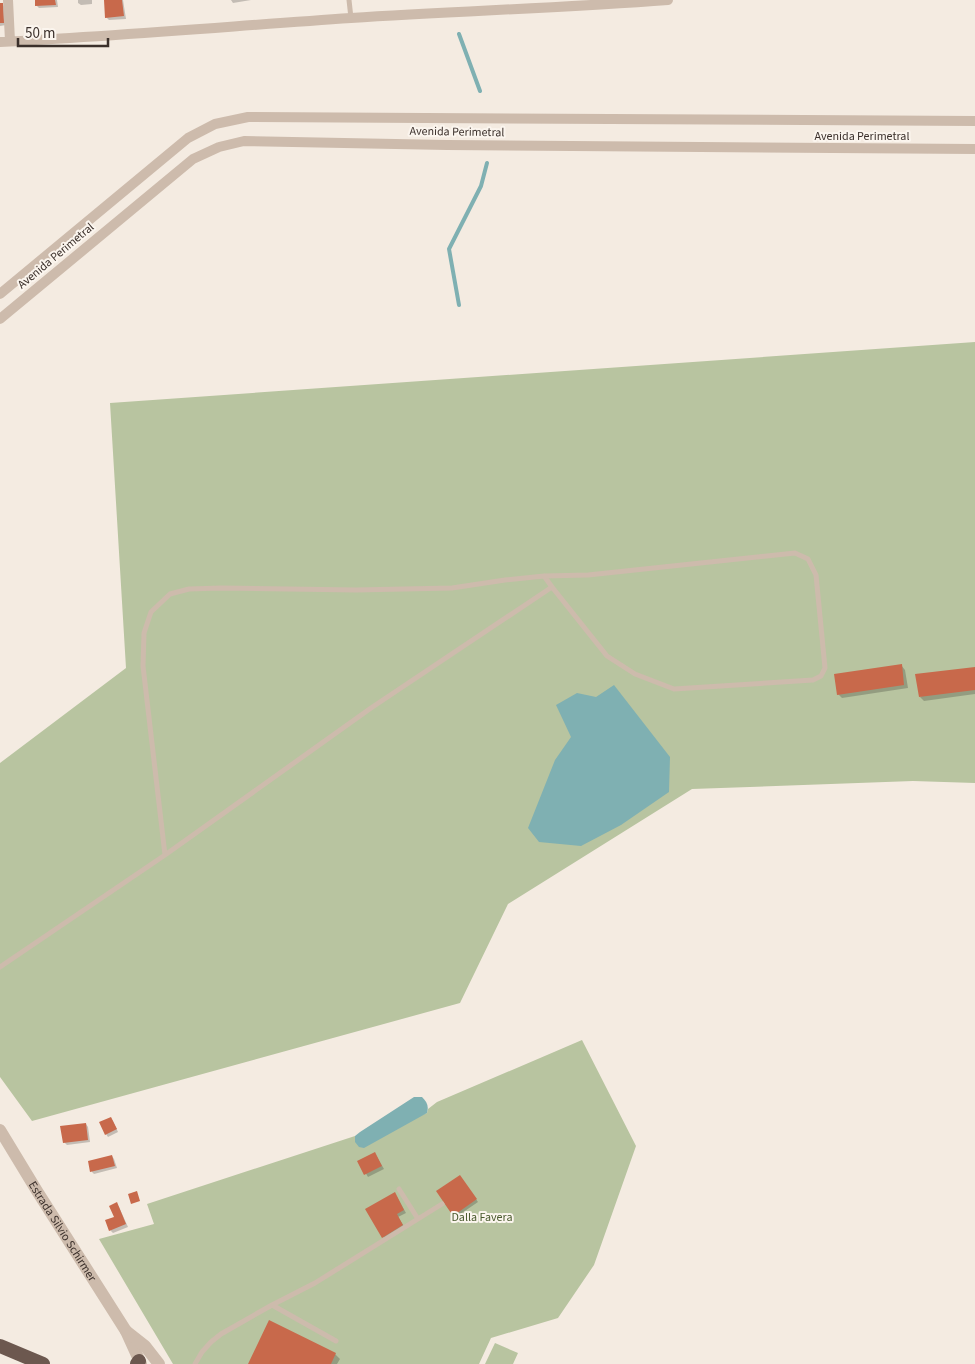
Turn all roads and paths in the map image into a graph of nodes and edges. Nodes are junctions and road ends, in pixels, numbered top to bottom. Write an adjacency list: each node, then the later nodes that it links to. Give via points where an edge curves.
1 (8, 0): 5 (street)
2 (349, 0): 4 (lane)
3 (668, 0): 4 (street)
4 (351, 18): 5 (street)
5 (5, 41)
6 (975, 121): 8 (street, Avenida Perimetral, via 248,118 215,124 188,138)
7 (975, 149): 9 (street, Avenida Perimetral, via 244,142 219,147 193,160)
8 (0, 294)
9 (0, 318)
10 (544, 576): 11 (lane); 11 (lane, via 588,575 795,553 808,559 816,576 825,668 821,676 813,680 674,689 635,674 607,656); 12 (lane, via 452,588 221,588 189,589 170,594 151,612 144,632 143,666)
11 (552, 587): 12 (lane, via 371,708)
12 (164, 855): 13 (lane)
13 (0, 967)
14 (0, 1130): 19 (street, Estrada Silvio Schirmer)
15 (400, 1189): 17 (lane)
16 (442, 1204): 17 (lane)
17 (418, 1219): 18 (lane, via 323,1279)
18 (272, 1306): 20 (lane); 26 (lane, via 211,1342)
19 (126, 1331): 22 (street, Estrada Silvio Schirmer); 25 (street, Estrada Silvio Schirmer, via 145,1346)
20 (336, 1341)
21 (0, 1346): 23 (highway); 24 (highway)
22 (139, 1363)
23 (22, 1364)
24 (43, 1364)
25 (158, 1364)
26 (195, 1364)

